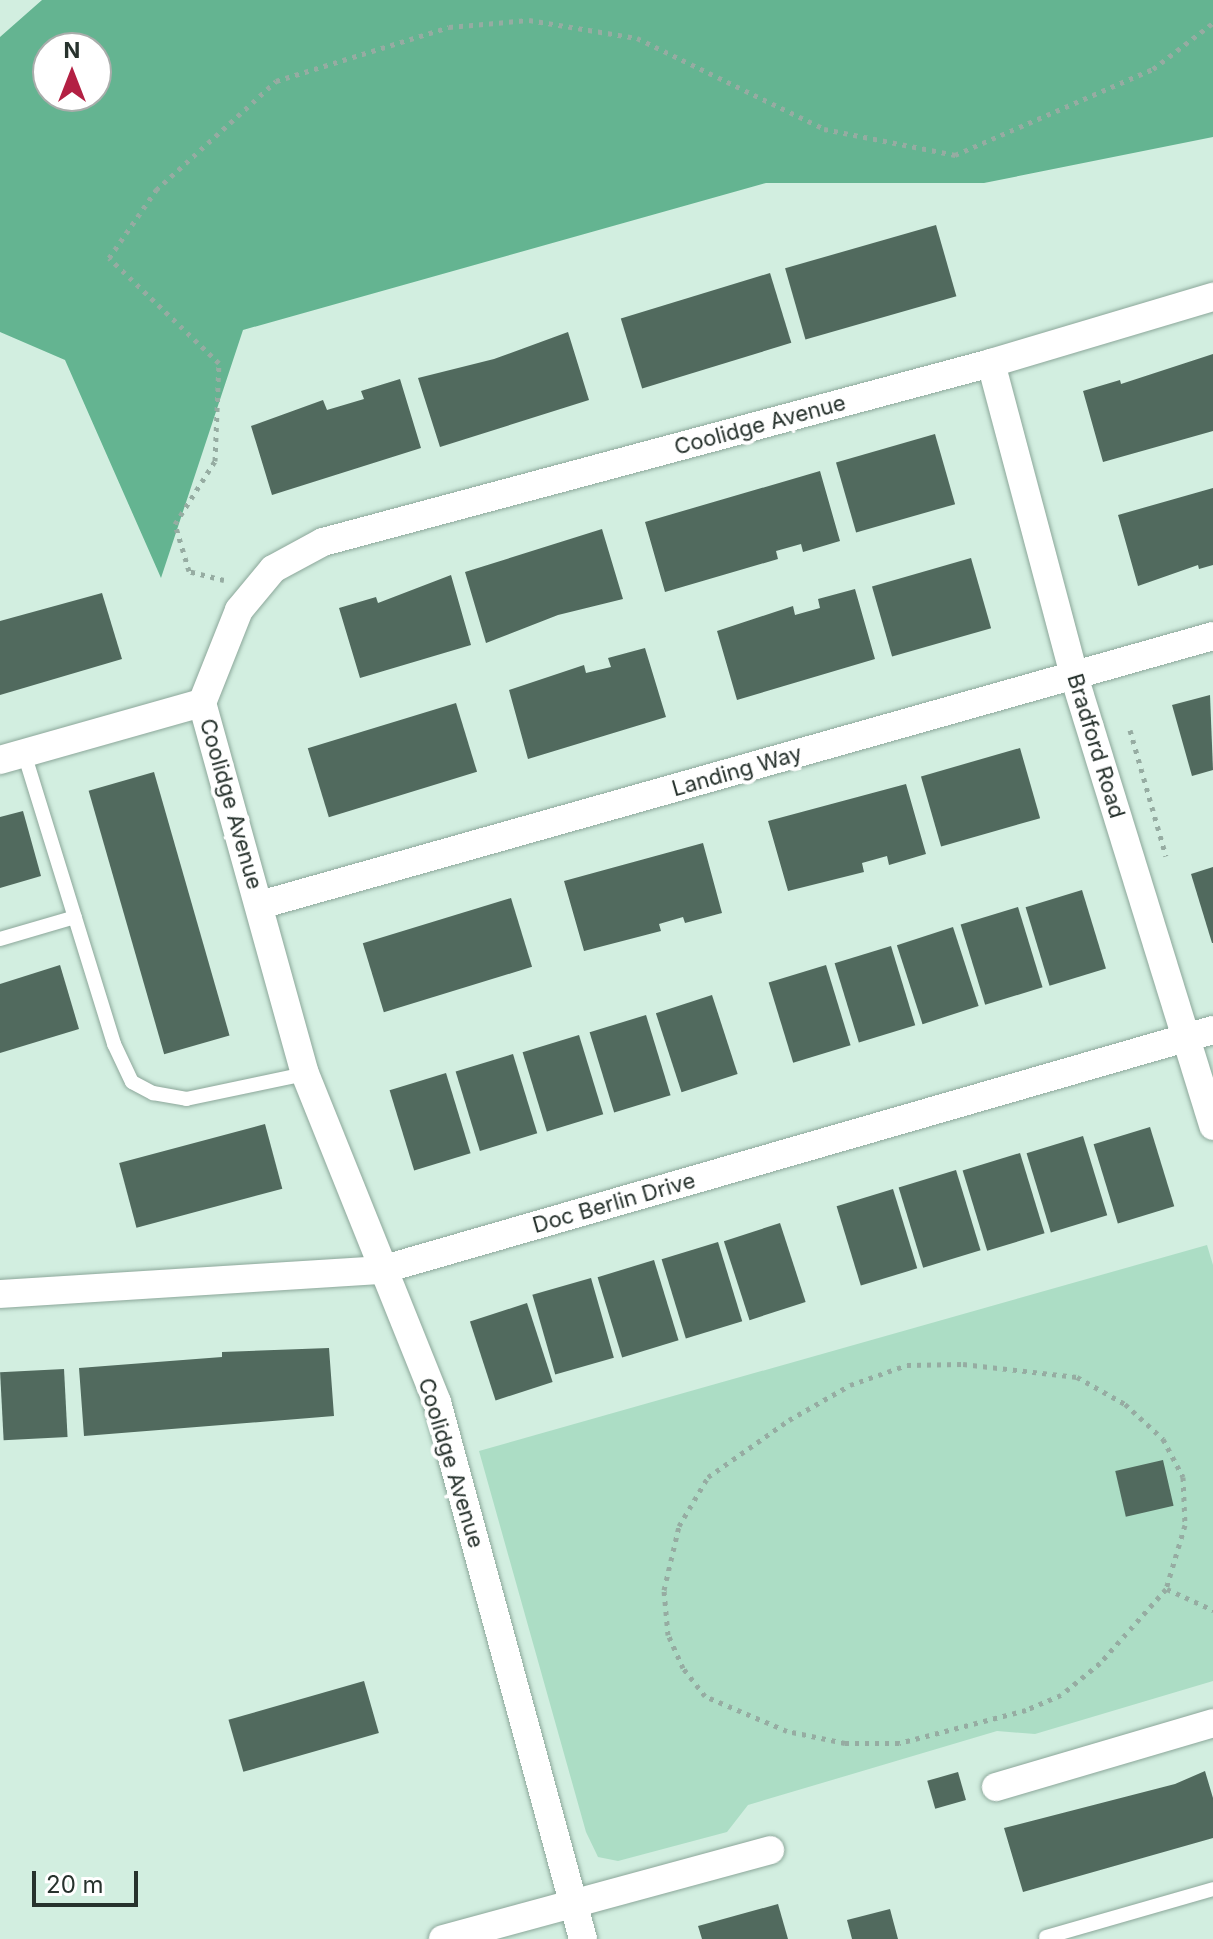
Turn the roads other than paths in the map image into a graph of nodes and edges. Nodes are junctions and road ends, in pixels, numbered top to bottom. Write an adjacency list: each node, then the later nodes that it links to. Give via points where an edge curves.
1 (1213, 297): 2 (street, Coolidge Avenue)
2 (991, 363): 4 (street, Bradford Road); 5 (street, Coolidge Avenue, via 323,542 273,569 239,610)
3 (1213, 636): 4 (street, Landing Way)
4 (1074, 676): 7 (street, Landing Way); 10 (street, Bradford Road)
5 (202, 703): 6 (street); 7 (street, Coolidge Avenue)
6 (12, 756): 8 (lane)
7 (260, 905): 11 (street, Coolidge Avenue)
8 (75, 917): 9 (lane); 11 (lane, via 114,1044 132,1082 153,1093 186,1099)
9 (0, 939)
10 (1200, 1034): 12 (street, Bradford Road); 13 (street, Doc Berlin Drive)
11 (305, 1074): 13 (street, Coolidge Avenue)
12 (1213, 1126)
13 (381, 1270): 14 (street, Doc Berlin Drive); 19 (street, Coolidge Avenue, via 437,1402)
14 (0, 1294)
15 (1213, 1723): 16 (street)
16 (996, 1787)
17 (770, 1850): 19 (street)
18 (1213, 1889): 20 (lane)
19 (573, 1906): 21 (street); 22 (street, Coolidge Avenue)
20 (1046, 1937)
21 (443, 1939)
22 (583, 1939)

